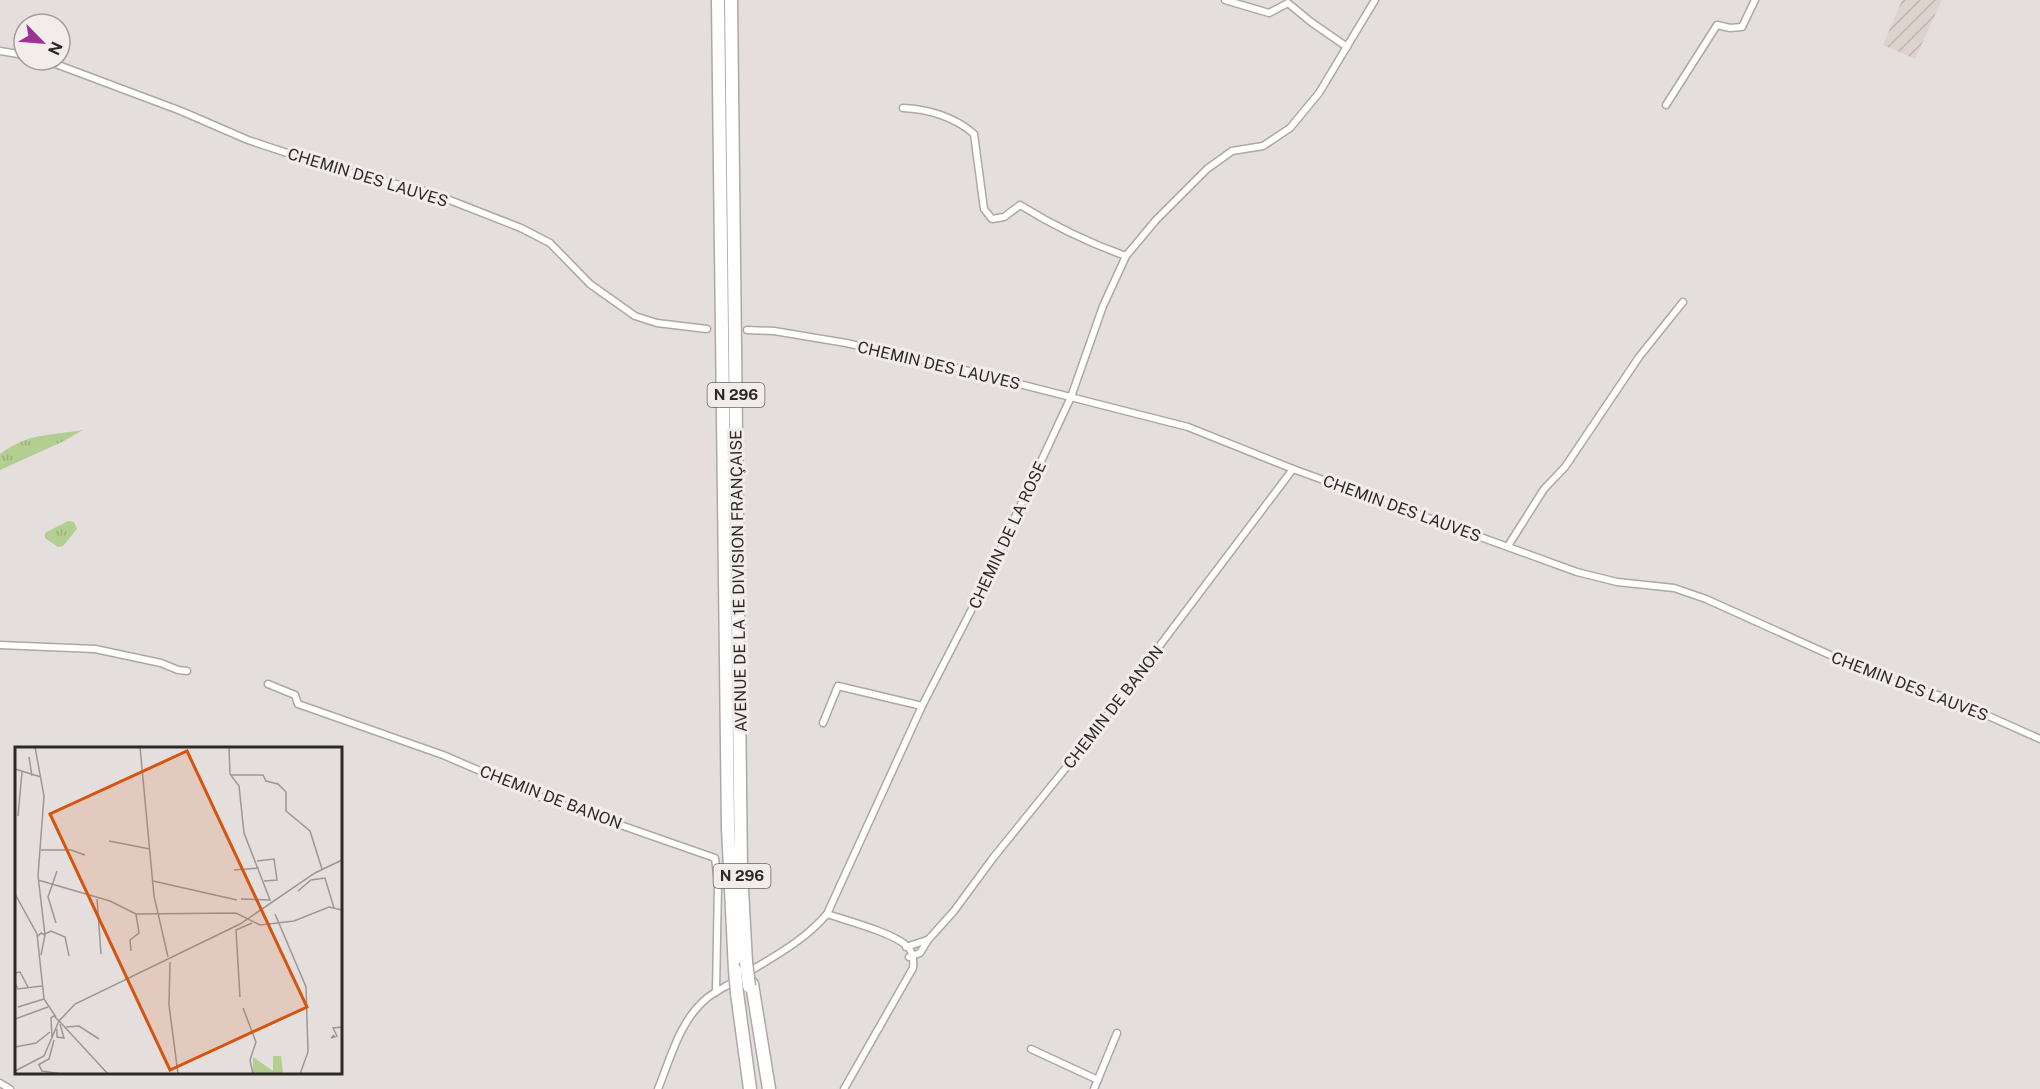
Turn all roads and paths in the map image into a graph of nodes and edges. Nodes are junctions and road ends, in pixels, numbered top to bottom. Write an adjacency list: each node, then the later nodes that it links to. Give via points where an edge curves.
1 (718, 0): 29 (highway, AVENUE DE LA 1E DIVISION FRANÇAISE / N 296, bridge, via 729,860)
2 (731, 0): 27 (highway, AVENUE DE LA 1E DIVISION FRANÇAISE / N 296, bridge, via 739,723 744,937)
3 (1225, 0): 6 (street, via 1269,13 1288,3)
4 (1375, 0): 6 (street, CHEMIN DE LA ROSE)
5 (1755, 0): 8 (street, via 1742,27 1717,25)
6 (1347, 47): 10 (street, CHEMIN DE LA ROSE, via 1290,128 1263,146 1232,152 1207,169)
7 (72, 70): 12 (street, CHEMIN DES LAUVES, via 248,140 338,170 429,192 521,228 550,243 590,284 635,316 657,324)
8 (1666, 105)
9 (903, 108): 10 (street, via 949,118 964,124 974,134 984,209 992,219 1004,217 1020,206)
10 (1126, 256): 14 (street, CHEMIN DE LA ROSE, via 1103,306)
11 (1683, 302): 16 (street, via 1639,357 1565,467 1544,489)
12 (707, 329)
13 (747, 330): 14 (street, CHEMIN DES LAUVES, via 846,343)
14 (1071, 397): 15 (street, CHEMIN DES LAUVES, via 1188,427); 20 (street, CHEMIN DE LA ROSE, via 976,601)
15 (1293, 469): 16 (street, CHEMIN DES LAUVES); 24 (street, CHEMIN DE BANON, via 1083,746)
16 (1508, 546): 22 (street, CHEMIN DES LAUVES, via 1598,578 1674,588 1706,599 1881,678 1948,698)
17 (0, 645): 18 (street, via 95,649)
18 (187, 671)
19 (268, 684): 28 (street, CHEMIN DE BANON, via 295,695 298,704 316,712 443,755 543,798 715,858)
20 (922, 706): 21 (street, via 838,686); 23 (street, CHEMIN DE LA ROSE)
21 (823, 723)
22 (2040, 739)
23 (827, 914): 25 (street, via 870,929); 28 (street, CHEMIN DE LA ROSE, via 797,942)
24 (928, 940): 25 (street); 26 (street, CHEMIN DE BANON, via 920,953)
25 (906, 948): 26 (street)
26 (911, 957): 40 (street, via 914,968)
27 (750, 985): 38 (highway, AVENUE DE LA 1E DIVISION FRANÇAISE / N 296); 39 (highway)
28 (716, 992): 35 (street, CHEMIN DE LA ROSE, via 690,1016)
29 (740, 1027): 36 (highway); 37 (highway, AVENUE DE LA 1E DIVISION FRANÇAISE / N 296)
30 (1117, 1033): 32 (street)
31 (1031, 1049): 32 (street)
32 (1098, 1080): 41 (street)
33 (0, 1083): 34 (street)
34 (10, 1089)
35 (658, 1089)
36 (745, 1089)
37 (750, 1089)
38 (763, 1089)
39 (769, 1089)
40 (844, 1089)
41 (1094, 1089)

